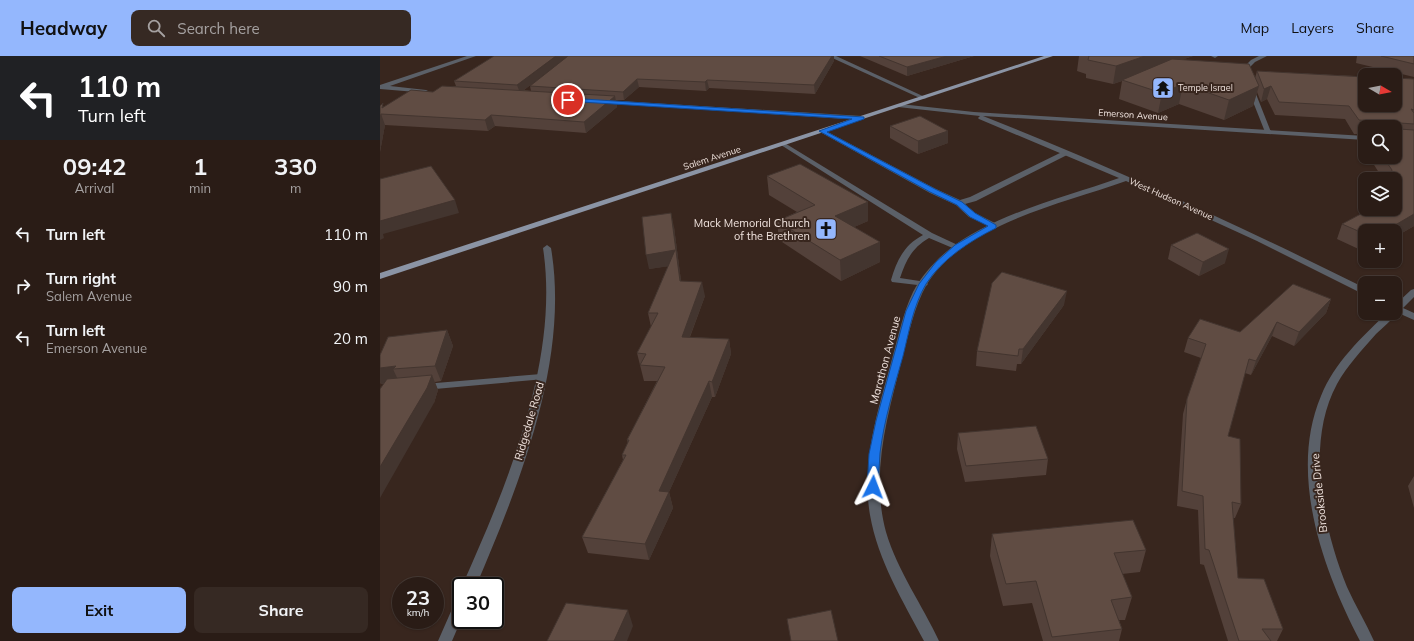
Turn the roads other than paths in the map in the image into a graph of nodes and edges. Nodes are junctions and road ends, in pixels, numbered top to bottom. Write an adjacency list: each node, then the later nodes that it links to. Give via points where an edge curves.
1 (473, 56): 7 (street)
2 (831, 56): 9 (street)
3 (1050, 56): 9 (main road, Salem Avenue)
4 (1261, 56): 5 (street, via 1246,68)
5 (1248, 80): 6 (street); 15 (street)
6 (1255, 80)
7 (381, 88): 8 (street)
8 (434, 92)
9 (924, 98): 11 (main road, Salem Avenue)
10 (592, 102): 13 (street)
11 (900, 106): 12 (street, Emerson Avenue); 13 (main road, Salem Avenue)
12 (974, 114): 15 (street, Emerson Avenue); 18 (street, West Hudson Avenue)
13 (862, 118): 14 (main road, Salem Avenue)
14 (822, 131): 17 (main road, Salem Avenue); 20 (street)
15 (1268, 132): 16 (street, Emerson Avenue)
16 (1358, 138)
17 (783, 144): 22 (street); 25 (main road, Salem Avenue)
18 (1067, 153): 19 (street, West Hudson Avenue); 20 (street, via 973,199)
19 (1126, 178): 21 (street, Marathon Avenue); 27 (street, West Hudson Avenue, via 1260,239)
20 (959, 203): 21 (street, via 972,215)
21 (994, 226): 23 (street, Marathon Avenue)
22 (928, 235): 23 (street); 26 (street, via 916,241 905,253 895,280)
23 (958, 247): 26 (street, Marathon Avenue, via 938,264)
24 (547, 248): 33 (street, Ridgedale Road, via 551,266 552,313 547,355)
25 (380, 276)
26 (923, 284): 38 (street, Marathon Avenue, via 910,311 881,421 873,487 876,515 885,548)
27 (1358, 288)
28 (1414, 292): 29 (street, Brookside Drive)
29 (1402, 303)
30 (1402, 313): 31 (street)
31 (1414, 317)
32 (1385, 320): 39 (street, Brookside Drive, via 1355,351 1334,382 1318,422 1314,448 1323,537 1346,600)
33 (541, 377): 34 (street); 35 (street, Ridgedale Road, via 528,432 494,530)
34 (411, 388)
35 (473, 577)
36 (452, 625): 37 (street)
37 (445, 641)
38 (932, 641)
39 (1367, 641)

